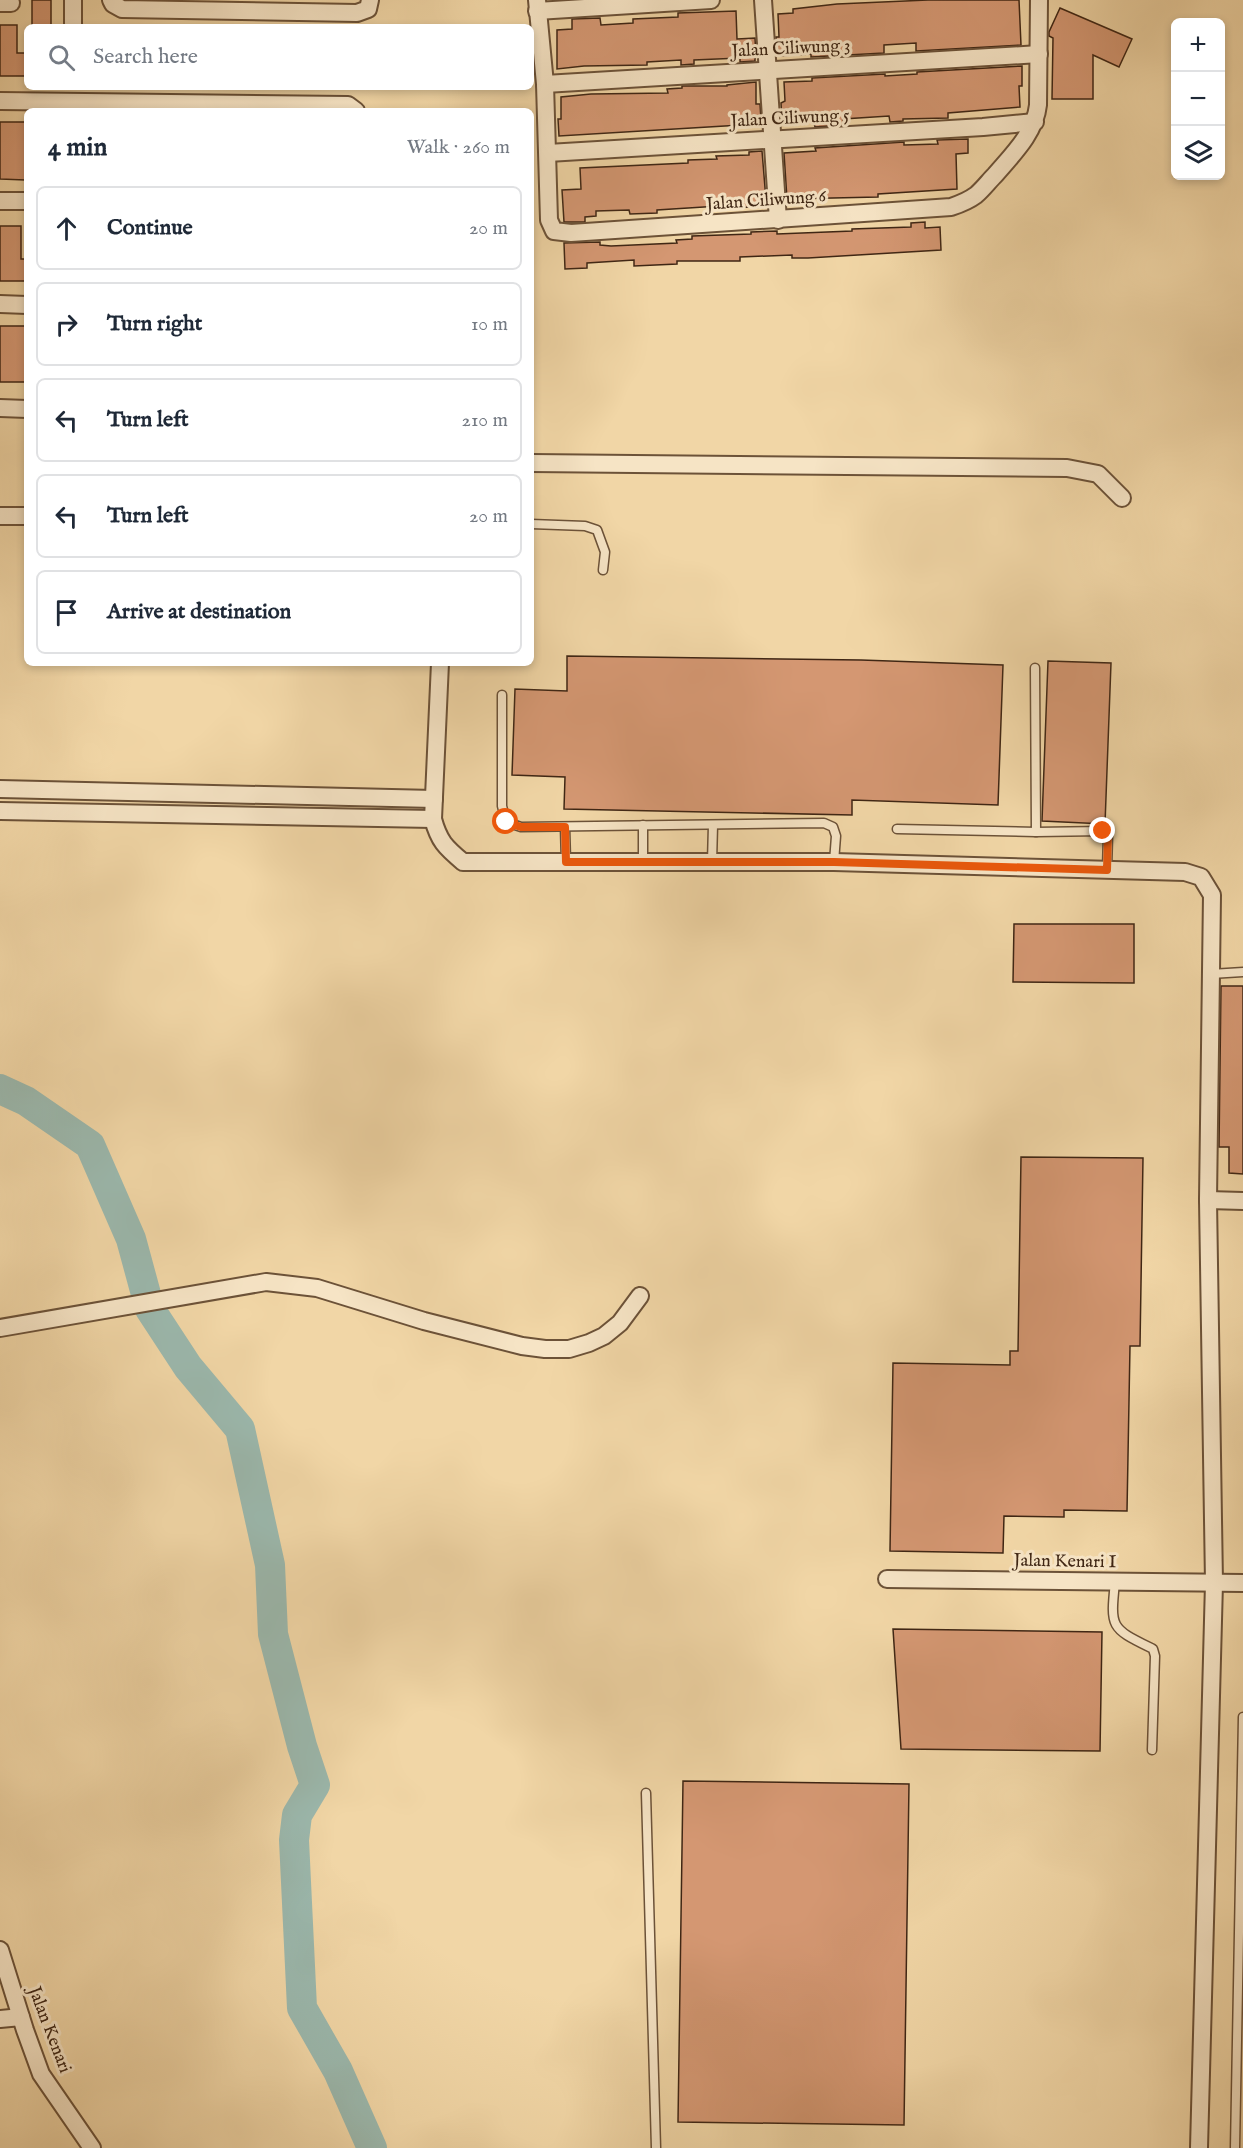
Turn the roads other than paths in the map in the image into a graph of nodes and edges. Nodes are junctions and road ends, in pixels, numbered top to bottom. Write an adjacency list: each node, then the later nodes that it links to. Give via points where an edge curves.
1 (73, 0): 8 (street)
2 (711, 0): 7 (street)
3 (763, 0): 10 (street)
4 (1039, 0): 9 (street)
5 (112, 2): 6 (street, via 122,9 357,13)
6 (369, 4)
7 (537, 5): 11 (street)
8 (73, 24)
9 (1039, 54): 10 (street, Jalan Ciliwung 3); 15 (street)
10 (768, 70): 11 (street, Jalan Ciliwung 3); 16 (street)
11 (545, 84): 17 (street)
12 (72, 100): 13 (street); 14 (street)
13 (0, 101)
14 (352, 108)
15 (1035, 122): 16 (street, Jalan Ciliwung 5); 20 (street, Jalan Ciliwung 6, via 1023,142 966,202 951,207)
16 (774, 139): 17 (street, Jalan Ciliwung 5); 20 (street)
17 (548, 153): 20 (street, Jalan Ciliwung 6, via 549,220 554,231)
18 (0, 201): 19 (street)
19 (24, 201)
20 (778, 220)
21 (0, 304): 22 (street)
22 (24, 304)
23 (0, 408): 24 (street)
24 (24, 409)
25 (534, 463): 26 (street, via 1067,468 1098,474)
26 (1122, 498)
27 (0, 516): 28 (street)
28 (24, 516)
29 (534, 524): 30 (lane, via 585,525 597,530 604,552)
30 (603, 570)
31 (440, 666): 35 (street)
32 (1035, 668): 42 (lane)
33 (502, 694): 40 (lane, via 502,806 506,822 521,827)
34 (0, 789): 35 (street)
35 (434, 799): 37 (street)
36 (0, 811): 37 (street)
37 (433, 819): 43 (street, via 444,846 463,862)
38 (643, 825): 39 (lane); 40 (lane); 44 (lane)
39 (713, 825): 45 (lane); 46 (lane, via 824,823 833,827 836,836)
40 (565, 827): 43 (lane)
41 (897, 829): 42 (lane)
42 (1036, 832): 47 (lane, via 1103,831 1108,835)
43 (566, 862): 44 (street)
44 (643, 862): 45 (street)
45 (712, 862): 46 (street)
46 (834, 862): 47 (street)
47 (1107, 870): 49 (street, via 1185,872 1202,877 1212,895)
48 (1243, 972): 49 (lane)
49 (1211, 974): 50 (street)
50 (1208, 1200): 51 (street); 56 (street)
51 (1243, 1201)
52 (640, 1296): 53 (street, via 620,1323 604,1336 569,1349 545,1349 477,1336 316,1287 266,1282)
53 (0, 1328)
54 (887, 1579): 55 (street, Jalan Kenari I)
55 (1115, 1582): 56 (street, Jalan Kenari I); 59 (lane, via 1113,1621 1120,1631 1154,1649)
56 (1214, 1583): 57 (street, Jalan Kenari I); 67 (street)
57 (1243, 1583)
58 (1243, 1717): 61 (lane)
59 (1152, 1750)
60 (646, 1793): 66 (lane)
61 (1241, 1887): 68 (lane)
62 (0, 1950): 63 (street, Jalan Kenari)
63 (21, 2017): 64 (street); 65 (street, Jalan Kenari, via 41,2074)
64 (0, 2019)
65 (92, 2148)
66 (656, 2148)
67 (1199, 2148)
68 (1235, 2148)

